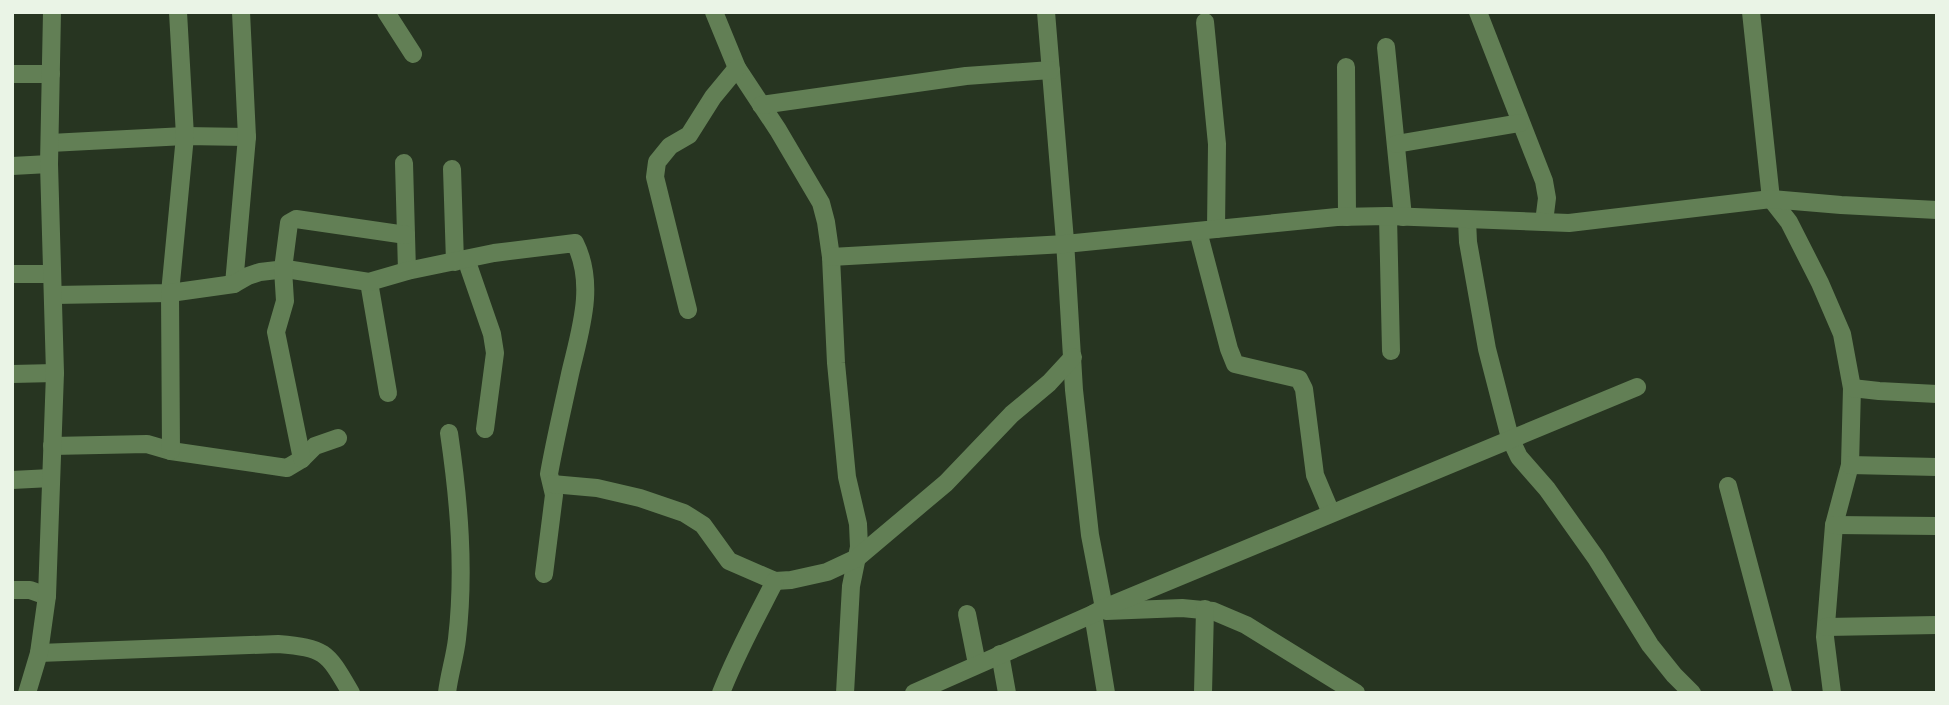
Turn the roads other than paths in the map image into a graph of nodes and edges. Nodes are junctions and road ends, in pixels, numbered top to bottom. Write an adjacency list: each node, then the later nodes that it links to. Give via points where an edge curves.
1 (52, 12): 16 (street)
2 (178, 12): 19 (street)
3 (241, 12): 20 (street)
4 (386, 12): 11 (street)
5 (714, 12): 13 (street)
6 (1046, 12): 14 (street)
7 (1478, 12): 18 (street)
8 (1751, 12): 27 (street)
9 (1205, 22): 33 (street, via 1217,144)
10 (1386, 47): 22 (street)
11 (412, 54)
12 (1346, 67): 29 (street)
13 (737, 68): 17 (street); 46 (street, via 690,135 670,146 657,162 655,177)
14 (1051, 70): 17 (street, via 965,76); 35 (street)
15 (12, 74): 16 (street)
16 (51, 74): 21 (street)
17 (761, 105): 36 (street, via 821,203)
18 (1520, 123): 22 (street); 32 (street, via 1544,181)
19 (185, 136): 20 (street); 21 (street); 44 (street)
20 (247, 137): 43 (street)
21 (50, 143): 24 (street)
22 (1396, 144): 30 (street)
23 (404, 163): 34 (street)
24 (49, 164): 25 (street); 41 (street)
25 (12, 166)
26 (452, 169): 37 (street)
27 (1771, 199): 28 (street); 32 (street, via 1569,223); 52 (street, via 1789,222 1842,334)
28 (1937, 210)
29 (1347, 217): 30 (street); 33 (street)
30 (1396, 217): 31 (street); 47 (street)
31 (1467, 220): 32 (street); 58 (street, via 1488,349)
32 (1544, 222)
33 (1207, 230): 35 (street); 68 (street, via 1229,349 1236,364 1300,379 1315,475)
34 (406, 235): 38 (street, via 292,220); 39 (street)
35 (1065, 244): 36 (street); 48 (street)
36 (831, 257): 71 (street, via 835,363 846,465 858,524)
37 (460, 261): 39 (street); 55 (street, via 492,334 495,353); 66 (street, via 568,243 575,243 581,256 585,308 549,474)
38 (283, 269): 42 (street); 43 (street, via 248,276); 61 (street, via 285,301 276,331)
39 (407, 271): 42 (street)
40 (12, 274): 41 (street)
41 (51, 274): 45 (street)
42 (369, 282): 53 (street)
43 (234, 284): 44 (street)
44 (170, 293): 45 (street); 60 (street)
45 (54, 295): 49 (street)
46 (688, 310)
47 (1391, 351)
48 (1073, 357): 71 (street, via 946,483); 77 (street)
49 (55, 373): 50 (street); 59 (street)
50 (12, 374)
51 (1637, 387): 58 (street)
52 (1852, 388): 54 (street); 62 (street)
53 (388, 394)
54 (1937, 394)
55 (485, 429)
56 (449, 433): 87 (street, via 458,491 461,562 457,640)
57 (338, 438): 61 (street, via 315,446)
58 (1510, 438): 68 (street); 94 (street, via 1519,457 1596,558 1650,645)
59 (52, 446): 60 (street, via 148,444); 64 (street)
60 (171, 452): 61 (street, via 287,468)
61 (302, 459)
62 (1850, 465): 63 (street); 69 (street)
63 (1937, 467)
64 (51, 478): 65 (street); 75 (street)
65 (12, 480)
66 (552, 484): 72 (street); 73 (street, via 597,488 684,513 702,525 729,561)
67 (1728, 486): 95 (street)
68 (1331, 513): 77 (street)
69 (1834, 525): 70 (street); 80 (street)
70 (1937, 526)
71 (857, 558): 73 (street, via 827,572); 89 (street)
72 (544, 574)
73 (775, 581): 88 (street)
74 (12, 590): 75 (street)
75 (47, 596): 81 (street)
76 (1205, 609): 77 (street); 92 (street); 93 (street, via 1246,625)
77 (1098, 611): 82 (street); 91 (street)
78 (967, 614): 83 (street)
79 (1937, 625): 80 (street)
80 (1826, 627): 96 (street)
81 (39, 653): 85 (street); 86 (street, via 301,646 332,661)
82 (1000, 654): 83 (street); 90 (street)
83 (977, 664): 84 (street)
84 (925, 691)
85 (27, 693)
86 (351, 693)
87 (447, 693)
88 (721, 693)
89 (845, 693)
90 (1007, 693)
91 (1106, 693)
92 (1203, 693)
93 (1356, 693)
94 (1692, 693)
95 (1783, 693)
96 (1832, 693)

